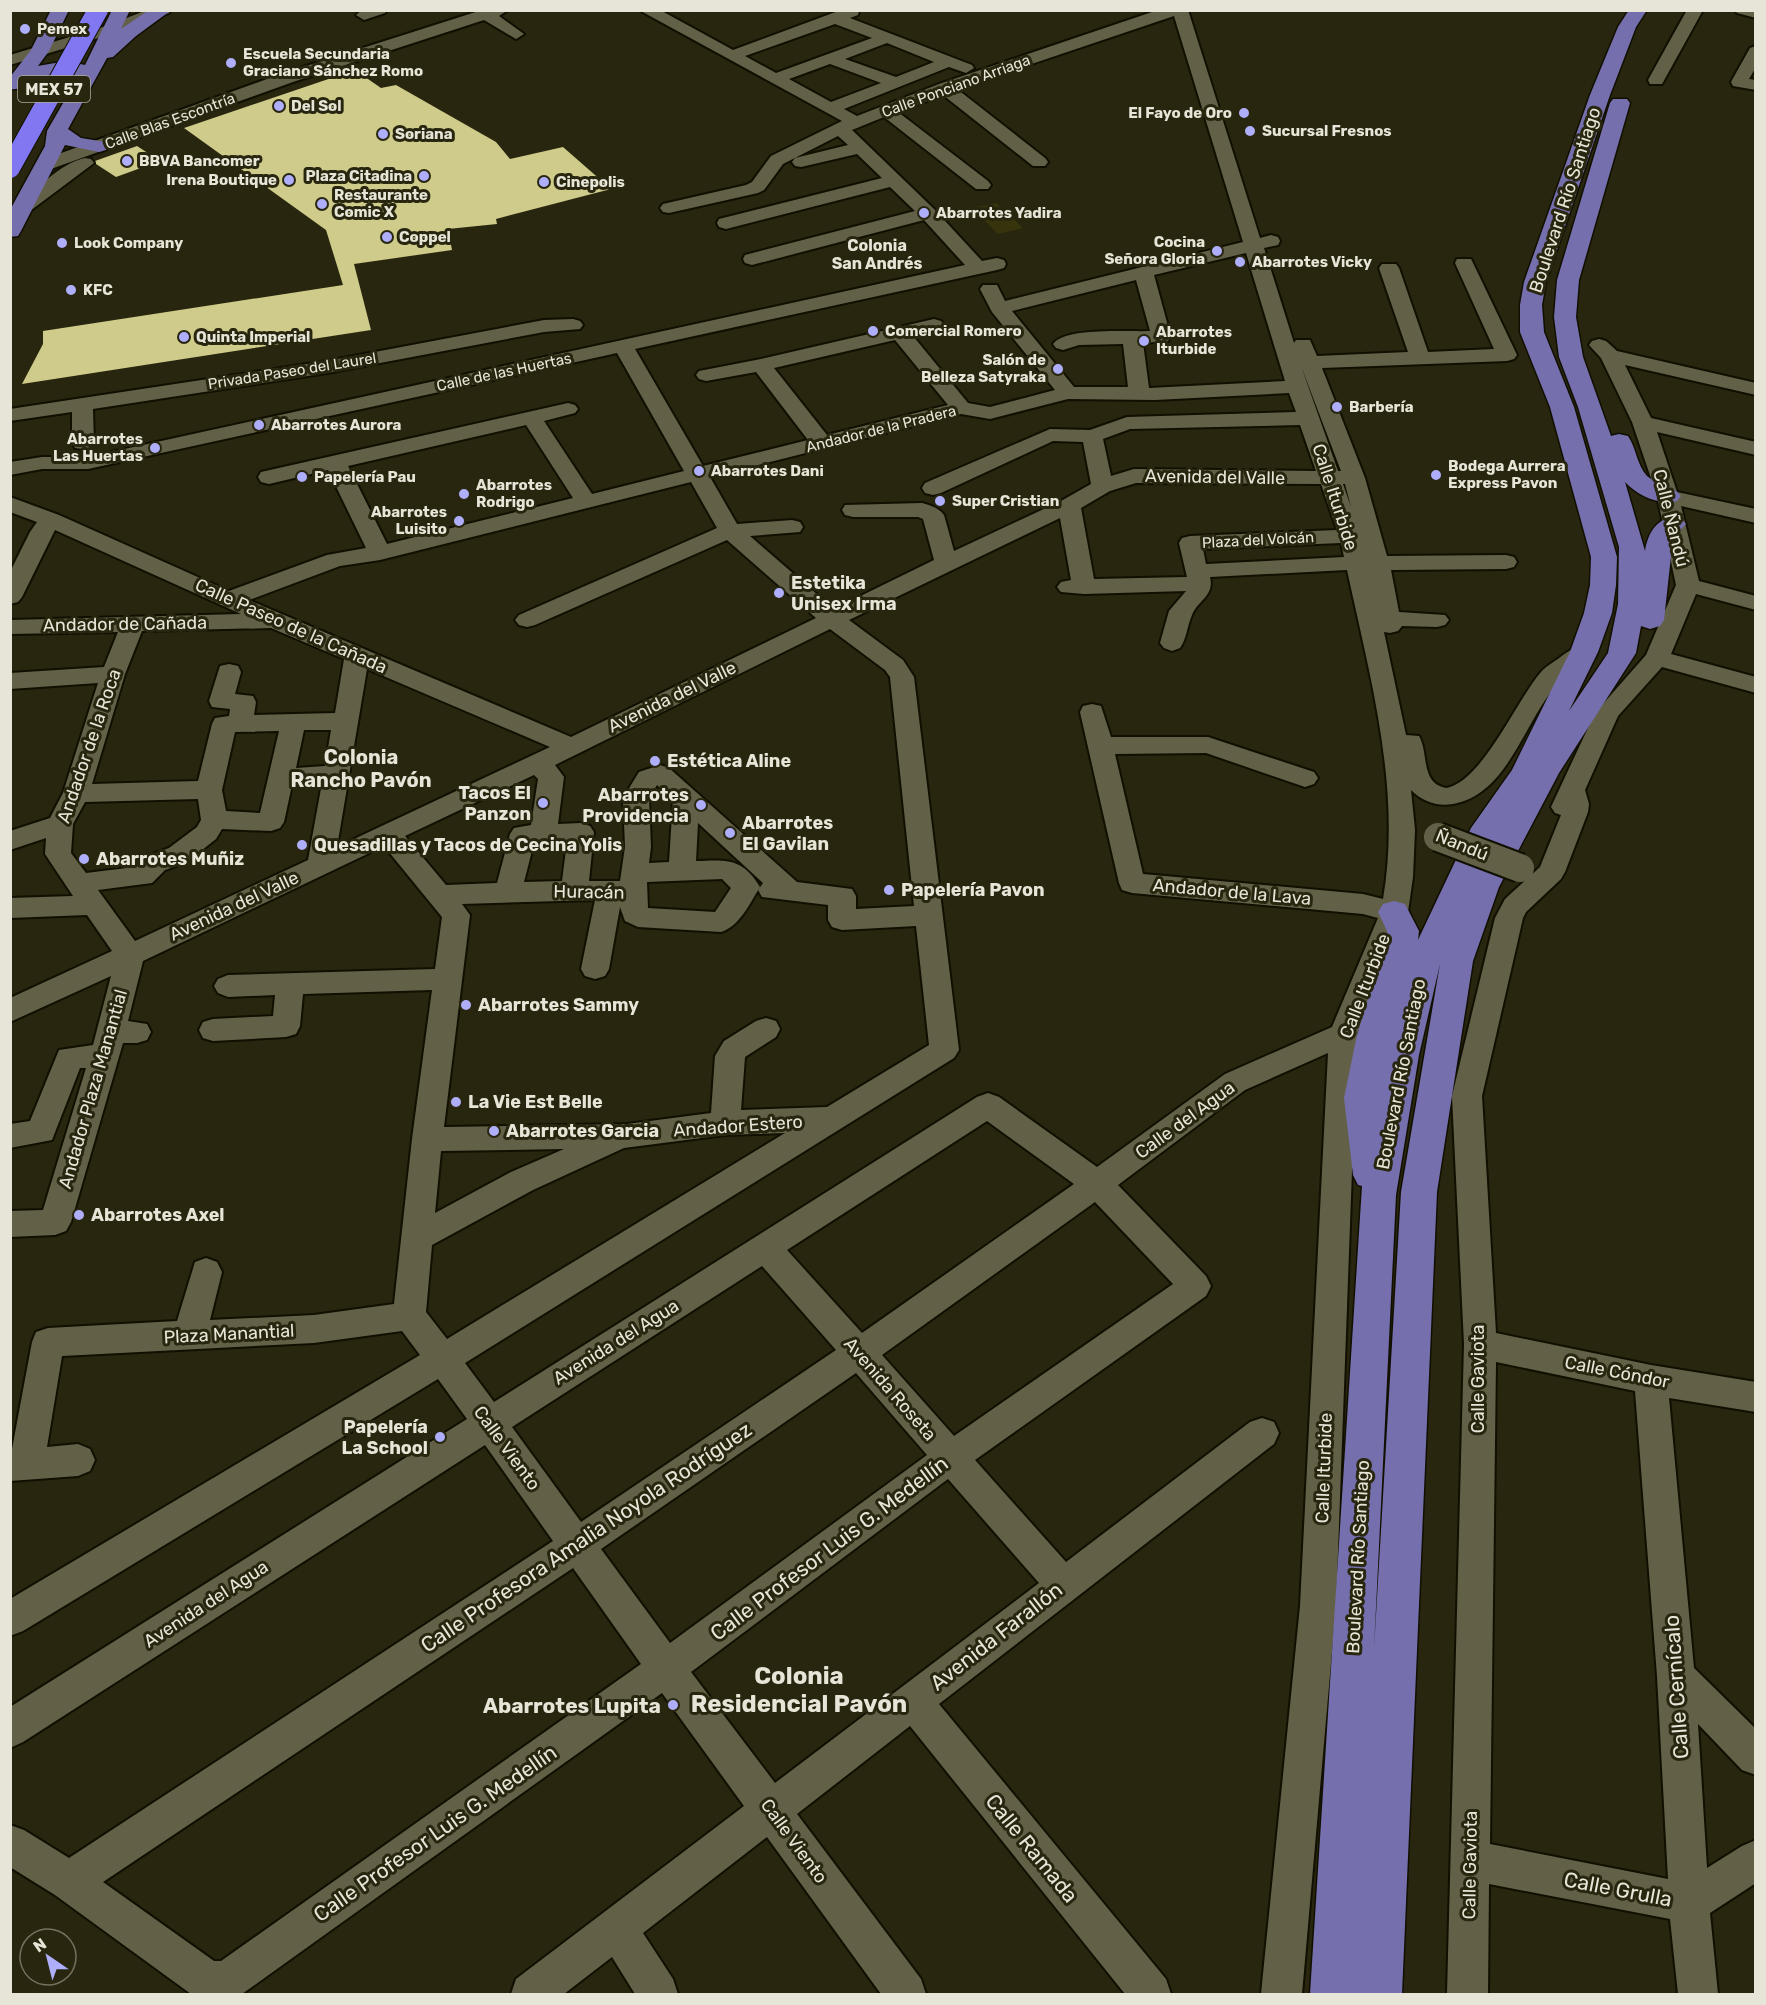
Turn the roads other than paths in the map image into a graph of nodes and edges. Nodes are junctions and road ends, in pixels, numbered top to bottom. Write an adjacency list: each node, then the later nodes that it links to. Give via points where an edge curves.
1 (98, 10): 44 (highway, MEX 57, bridge)
2 (121, 10): 13 (main road, via 82,21 64,20); 17 (main road)
3 (647, 10): 22 (street)
4 (855, 10): 16 (street)
5 (1176, 10): 33 (street, Calle Ponciano Arriaga)
6 (1180, 10): 56 (street, Calle Iturbide)
7 (1196, 10): 45 (street)
8 (1638, 10): 82 (main road, Boulevard Río Santiago, via 1627,27 1600,95 1535,282 1531,305 1533,332 1543,364)
9 (1659, 10): 82 (main road, Boulevard Río Santiago, via 1630,68 1568,280 1565,317)
10 (1695, 10): 29 (street)
11 (1743, 10): 15 (street)
12 (162, 11): 17 (street); 25 (main road, via 129,32)
13 (64, 13): 20 (main road); 31 (highway, MEX 57)
14 (493, 13): 18 (street); 37 (street, Calle Blas Escontría, via 287,78)
15 (1755, 13)
16 (836, 18): 19 (street); 22 (street)
17 (112, 29): 20 (street); 25 (main road)
18 (516, 34)
19 (887, 38): 23 (street); 26 (street)
20 (50, 45): 24 (street); 25 (main road, via 84,52); 31 (main road)
21 (1755, 51): 32 (street, via 1739,82)
22 (733, 55): 28 (street)
23 (831, 59): 28 (street); 30 (street)
24 (10, 60)
25 (96, 62): 36 (main road)
26 (948, 62): 27 (street); 30 (street)
27 (966, 68)
28 (777, 78): 34 (street)
29 (1656, 80)
30 (895, 82): 34 (street)
31 (15, 85): 36 (main road, via 47,69 81,70 70,91)
32 (1755, 86)
33 (945, 88): 35 (street, Calle Ponciano Arriaga); 42 (street)
34 (835, 106): 38 (street)
35 (886, 111): 38 (street, Calle Ponciano Arriaga); 47 (street)
36 (62, 122): 39 (main road, via 76,143); 43 (main road)
37 (176, 123): 39 (street, Calle Blas Escontría); 48 (street, via 76,167)
38 (853, 123): 40 (street); 49 (street, Calle Ponciano Arriaga, via 777,160 752,189)
39 (99, 146): 43 (street, Calle Blas Escontría)
40 (859, 148): 41 (street); 46 (street)
41 (801, 162)
42 (1039, 162)
43 (45, 165): 48 (main road)
44 (10, 168)
45 (1251, 175)
46 (895, 180): 50 (street); 52 (street)
47 (982, 185)
48 (24, 207): 54 (main road)
49 (669, 208)
50 (928, 213): 53 (street); 71 (street, Calle de las Huertas, via 988,266)
51 (1265, 219): 55 (street)
52 (726, 223)
53 (866, 230): 57 (street); 58 (street)
54 (10, 231)
55 (1272, 241): 56 (street); 59 (street)
56 (1253, 245): 62 (street); 76 (street, Calle Iturbide)
57 (851, 253)
58 (752, 259)
59 (1279, 263)
60 (1464, 263): 72 (street, via 1507,355)
61 (1389, 268): 72 (street)
62 (1144, 272): 64 (street); 69 (street, via 1161,337)
63 (990, 289): 64 (street)
64 (999, 308): 78 (street)
65 (573, 325): 80 (street, Privada Paseo del Laurel, via 544,326 327,367)
66 (934, 325): 68 (street)
67 (1299, 329): 73 (street, Calle Iturbide)
68 (901, 334): 74 (street); 83 (street)
69 (1132, 338): 70 (street, via 1077,339); 79 (street)
70 (1063, 344)
71 (623, 346): 96 (street, Calle de las Huertas, via 88,463 42,463); 97 (street)
72 (1420, 358): 73 (street)
73 (1308, 362): 99 (street, Calle Iturbide)
74 (761, 364): 75 (street); 92 (street)
75 (706, 375)
76 (1297, 386): 79 (street, Andador de la Pradera); 87 (street, Calle Iturbide)
77 (1755, 389): 89 (street, Calle Ñandú, via 1604,350)
78 (1068, 393): 79 (street, Andador de la Pradera); 81 (street, Andador de la Pradera)
79 (1147, 394): 88 (street)
80 (82, 405): 85 (street, Privada Paseo del Laurel); 91 (street)
81 (1013, 407): 83 (street, Andador de la Pradera, via 990,412); 93 (street)
82 (1576, 407): 102 (main road, via 1616,434 1635,480); 133 (main road, Boulevard Río Santiago, via 1604,557 1598,613); 134 (main road, Boulevard Río Santiago, via 1632,547 1632,604)
83 (961, 408): 92 (street, Andador de la Pradera)
84 (567, 409): 86 (street)
85 (10, 415)
86 (531, 417): 95 (street); 103 (street)
87 (1309, 418): 88 (street, via 1219,427); 99 (street, Calle Iturbide)
88 (1161, 422): 90 (street, via 1127,423)
89 (1643, 422): 94 (street); 102 (street, Calle Ñandú)
90 (1092, 436): 93 (street, via 1050,435); 100 (street)
91 (82, 443)
92 (822, 443): 97 (street, Andador de la Pradera)
93 (1025, 446): 101 (street)
94 (1755, 449)
95 (335, 461): 98 (street); 114 (street)
96 (10, 469)
97 (697, 475): 103 (street, Andador de la Pradera); 111 (street)
98 (269, 477)
99 (1343, 478): 100 (street, Avenida del Valle, via 1134,476); 113 (street, Calle Iturbide)
100 (1102, 486): 105 (street, Avenida del Valle)
101 (933, 488)
102 (1668, 496): 107 (street); 109 (street, Calle Ñandú)
103 (586, 502): 114 (street, Andador de la Pradera)
104 (10, 504): 108 (street, Calle Paseo de la Cañada)
105 (1069, 506): 116 (street, Avenida del Valle); 118 (street, via 1077,587)
106 (853, 510): 116 (street, via 928,512 933,515)
107 (1755, 516)
108 (51, 520): 119 (street, Calle Paseo de la Cañada); 121 (street, via 41,532)
109 (1673, 524): 112 (street, via 1697,518); 120 (street, Calle Ñandú); 134 (main road, via 1659,536 1650,621)
110 (792, 527): 111 (street)
111 (730, 531): 124 (street); 126 (street)
112 (1755, 532)
113 (1359, 535): 117 (street, Calle Iturbide); 118 (street, Plaza del Volcán, via 1190,543)
114 (380, 553): 122 (street, Andador de Cañada, via 335,560)
115 (1506, 562): 117 (street, Plaza del Volcán)
116 (946, 563): 124 (street, Avenida del Valle)
117 (1366, 563): 118 (street, Plaza del Volcán); 125 (street, Calle Iturbide)
118 (1199, 578): 132 (street, via 1198,592 1181,611)
119 (196, 584): 122 (street, Calle Paseo de la Cañada); 129 (street)
120 (1688, 585): 123 (street); 136 (street, Calle Ñandú)
121 (10, 597)
122 (229, 599): 128 (street, Calle Paseo de la Cañada)
123 (1755, 603)
124 (832, 619): 146 (street, Avenida del Valle); 174 (street, via 894,665 902,677)
125 (1379, 619): 127 (street); 149 (street, Calle Iturbide)
126 (527, 620)
127 (1437, 620)
128 (276, 621): 129 (street, Andador de Cañada); 135 (street, Calle Paseo de la Cañada)
129 (182, 623): 130 (street, Andador de Cañada)
130 (133, 625): 131 (street, Andador de Cañada); 138 (street, Andador de la Roca)
131 (10, 627)
132 (1172, 643)
133 (1584, 652): 149 (street, via 1551,676 1488,772 1472,789 1456,796 1439,796); 191 (main road, Boulevard Río Santiago, via 1525,773 1486,828 1421,971)
134 (1622, 652): 230 (main road, Boulevard Río Santiago, via 1545,771 1488,877 1457,961 1419,1192)
135 (357, 656): 142 (street); 146 (street, Calle Paseo de la Cañada)
136 (1656, 658): 140 (street); 153 (street, Calle Ñandú, via 1607,713)
137 (229, 672): 144 (street, via 221,701 244,702)
138 (113, 674): 139 (street); 154 (street, Andador de la Roca)
139 (10, 681)
140 (1755, 685)
141 (1092, 712): 145 (street)
142 (345, 721): 143 (street); 148 (street)
143 (293, 723): 144 (street); 150 (street)
144 (240, 724): 152 (street, via 224,724)
145 (1099, 746): 151 (street, via 1208,745); 173 (street, Andador de la Lava, via 1132,883 1363,904)
146 (572, 747): 147 (street, Avenida del Valle)
147 (538, 763): 158 (street, Avenida del Valle); 159 (street, via 551,777)
148 (337, 769): 150 (street); 162 (street)
149 (1402, 769): 163 (street, Ñandú, bridge, via 1417,822 1425,830); 173 (street, Calle Iturbide, via 1400,877)
150 (284, 771): 156 (street, via 271,822)
151 (1305, 777)
152 (209, 790): 154 (street); 156 (street)
153 (1572, 790): 163 (street, Calle Ñandú, via 1540,860); 199 (street, Calle Gaviota, via 1575,812 1552,872 1515,906 1509,918 1467,1096)
154 (76, 794): 157 (street, Andador de la Roca)
155 (686, 799): 161 (street); 165 (street, via 660,774 648,778 636,798); 168 (street)
156 (214, 820): 170 (street, via 207,833 178,855 156,863 142,876)
157 (60, 824): 160 (street); 170 (street, Andador de la Roca, via 58,854)
158 (388, 833): 162 (street, Avenida del Valle); 171 (street)
159 (543, 834): 167 (street, via 581,832); 169 (street, via 523,834)
160 (10, 841)
161 (684, 842): 164 (street); 165 (street)
162 (320, 865): 175 (street, Avenida del Valle)
163 (1520, 868)
164 (682, 869): 165 (street); 166 (street, via 728,869)
165 (628, 875): 166 (street, Huracán, via 638,917 721,922); 167 (street, Huracán); 176 (street)
166 (746, 887): 168 (street)
167 (575, 890): 169 (street, Huracán)
168 (789, 891): 174 (street, via 842,896 843,920)
169 (508, 893): 171 (street, Huracán)
170 (86, 894): 172 (street); 175 (street, Andador de la Roca)
171 (440, 895): 177 (street, via 456,915)
172 (10, 908)
173 (1394, 912): 183 (street, Calle Iturbide); 191 (main road, via 1403,938 1374,1035 1361,1098)
174 (928, 915): 185 (street, via 944,1050)
175 (130, 955): 180 (street, Avenida del Valle); 184 (street, Andador Plaza Manantial)
176 (595, 969)
177 (448, 979): 178 (street); 189 (street)
178 (290, 984): 179 (street); 182 (street, via 286,1026)
179 (228, 986)
180 (10, 1011)
181 (766, 1029): 186 (street, via 734,1049 730,1056)
182 (213, 1030)
183 (1343, 1035): 190 (street, Calle del Agua, via 1235,1082); 228 (street, Calle Iturbide, via 1318,1606)
184 (117, 1040): 187 (street, via 69,1058 41,1131); 192 (street, Andador Plaza Manantial, via 55,1222)
185 (833, 1119): 186 (street, Andador Estero); 201 (street)
186 (725, 1123): 188 (street, Andador Estero)
187 (10, 1136)
188 (627, 1136): 189 (street, Andador Estero); 193 (street, via 522,1181)
189 (427, 1139): 193 (street)
190 (1097, 1184): 194 (street, Avenida del Agua, via 988,1105); 196 (street, Avenida del Agua); 200 (street, Calle Profesora Amalia Noyola Rodríguez)
191 (1378, 1195): 229 (main road, Boulevard Río Santiago)
192 (10, 1224)
193 (416, 1238): 197 (street)
194 (765, 1247): 200 (street, Avenida Roseta); 204 (street, Avenida del Agua)
195 (206, 1272): 198 (street)
196 (1195, 1286): 206 (street, Calle Profesor Luis G. Medellín)
197 (409, 1316): 198 (street, Plaza Manantial, via 314,1329); 201 (street, Calle Viento)
198 (190, 1335): 208 (street, Plaza Manantial, via 48,1342)
199 (1480, 1344): 202 (street, Calle Cóndor); 219 (street, Calle Gaviota)
200 (859, 1353): 206 (street, Avenida Roseta); 209 (street, Calle Profesora Amalia Noyola Rodríguez)
201 (443, 1359): 204 (street, Calle Viento); 211 (street)
202 (1651, 1380): 203 (street, Calle Cóndor); 213 (street, Calle Cernícalo)
203 (1755, 1397)
204 (489, 1422): 209 (street, Calle Viento); 215 (street, Avenida del Agua)
205 (1262, 1433): 210 (street, Avenida Farallón)
206 (951, 1457): 210 (street, Avenida Roseta); 212 (street, Calle Profesor Luis G. Medellín)
207 (78, 1460): 208 (street)
208 (19, 1464)
209 (576, 1545): 212 (street, Calle Viento); 221 (street, Calle Profesora Amalia Noyola Rodríguez)
210 (1063, 1584): 214 (street, Avenida Farallón)
211 (10, 1619)
212 (666, 1668): 217 (street, Calle Viento); 221 (street, Calle Profesor Luis G. Medellín, via 230,1979 207,1981)
213 (1676, 1676): 216 (street); 222 (street, Calle Cernícalo)
214 (913, 1701): 217 (street, Avenida Farallón); 227 (street, Calle Ramada)
215 (10, 1729)
216 (1755, 1756)
217 (771, 1810): 223 (street, Avenida Farallón); 226 (street, Calle Viento)
218 (10, 1844): 221 (street)
219 (1470, 1860): 222 (street, Calle Grulla); 231 (street, Calle Gaviota)
220 (1755, 1860): 222 (street, Calle Grulla)
221 (69, 1881)
222 (1689, 1903): 232 (street, Calle Cernícalo)
223 (617, 1928): 224 (street, Avenida Farallón); 225 (street)
224 (531, 1995)
225 (658, 1995)
226 (906, 1995)
227 (1151, 1995)
228 (1282, 1995)
229 (1334, 1995)
230 (1378, 1995)
231 (1467, 1995)
232 (1698, 1995)

